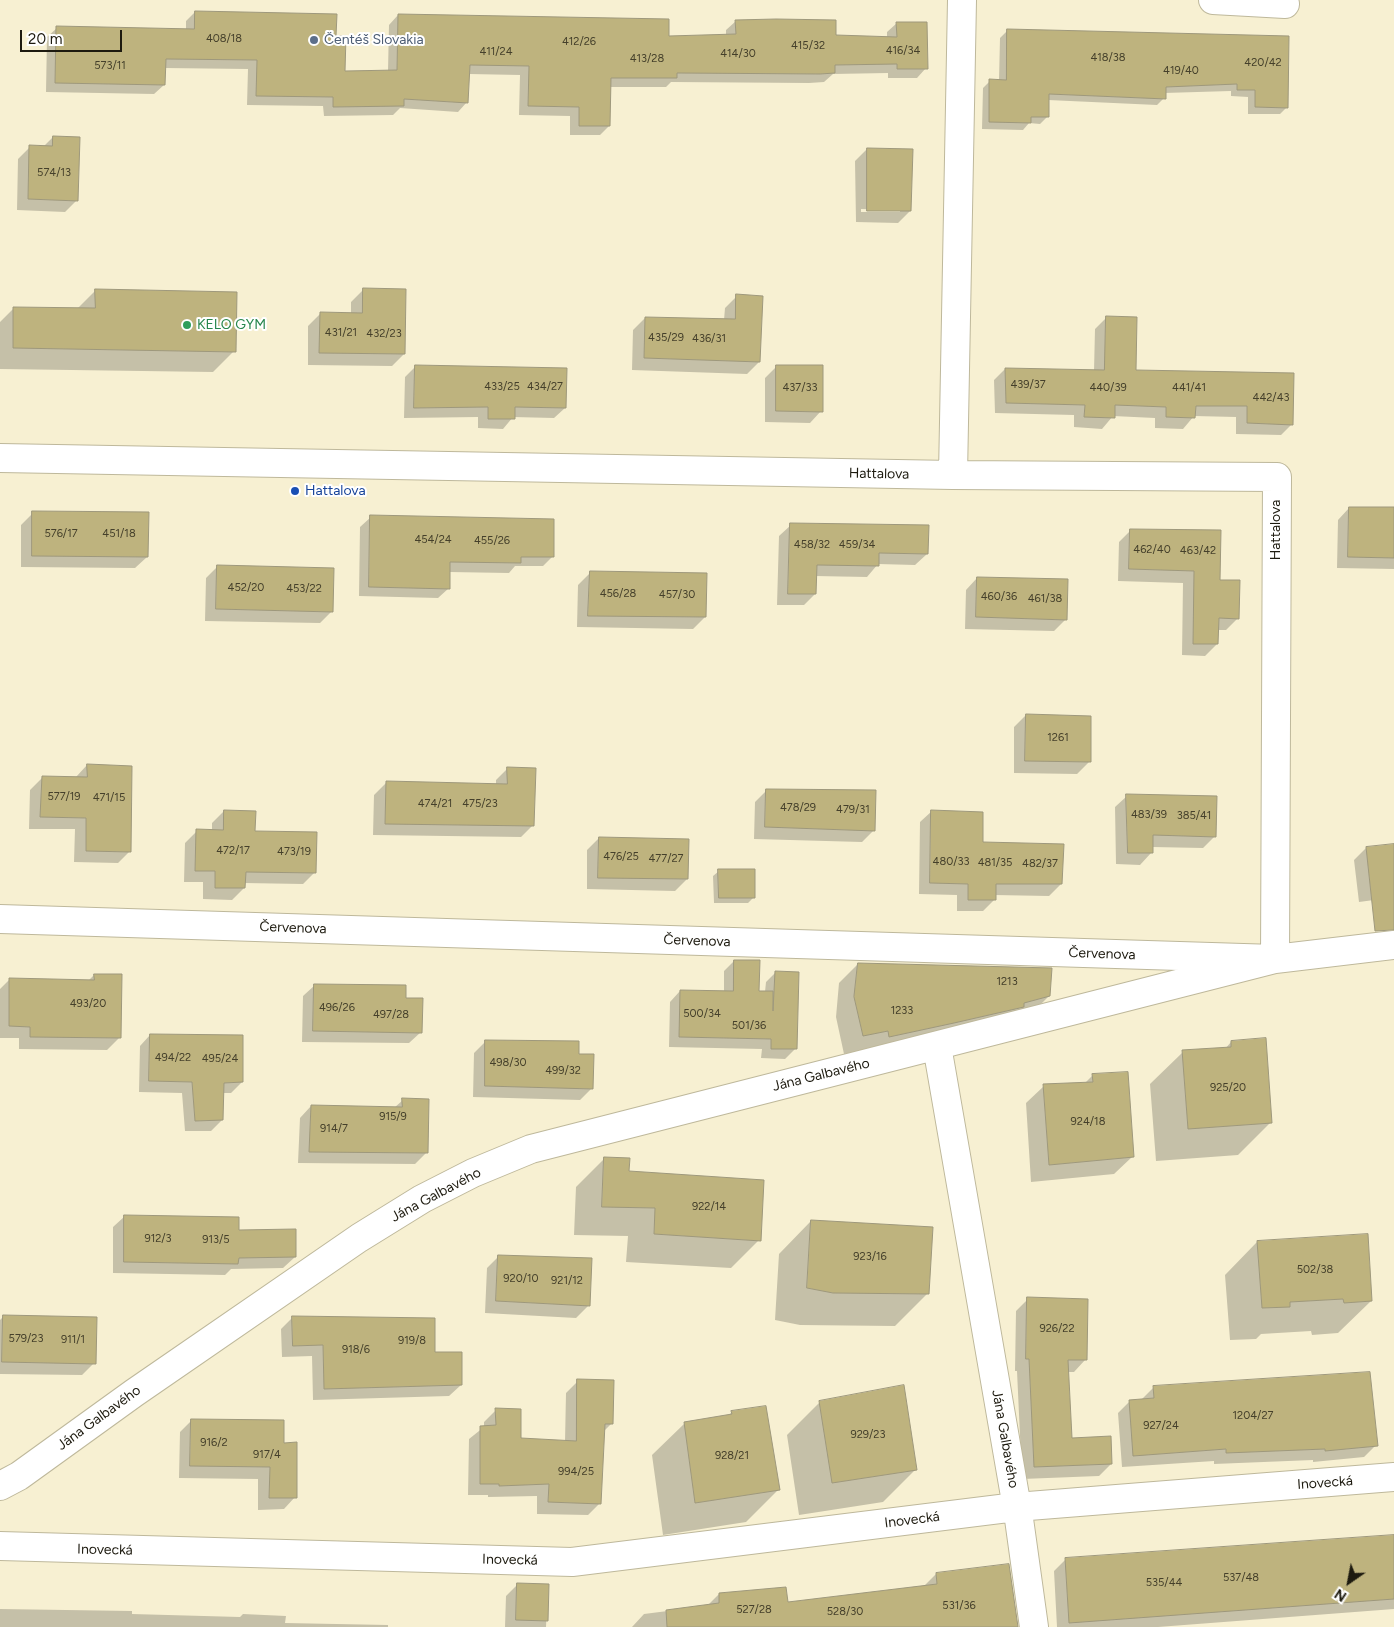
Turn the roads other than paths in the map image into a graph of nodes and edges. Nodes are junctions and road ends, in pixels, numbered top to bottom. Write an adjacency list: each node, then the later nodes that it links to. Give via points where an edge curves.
1 (962, 0): 5 (street)
2 (1213, 0): 3 (street)
3 (1285, 4)
4 (0, 458): 5 (street, Hattalova)
5 (953, 475): 8 (street, Hattalova, via 1277,477)
6 (0, 919): 8 (street, Červenova)
7 (1394, 945): 8 (street, Červenova)
8 (1275, 959): 9 (street, Jána Galbavého)
9 (937, 1046): 11 (street, Jána Galbavého, via 531,1149 473,1173 422,1199 359,1238 19,1476); 12 (street, Jána Galbavého)
10 (1394, 1477): 12 (street, Inovecká)
11 (0, 1486)
12 (1016, 1507): 13 (street, Inovecká, via 572,1562); 14 (street)
13 (0, 1546)
14 (1034, 1627)

